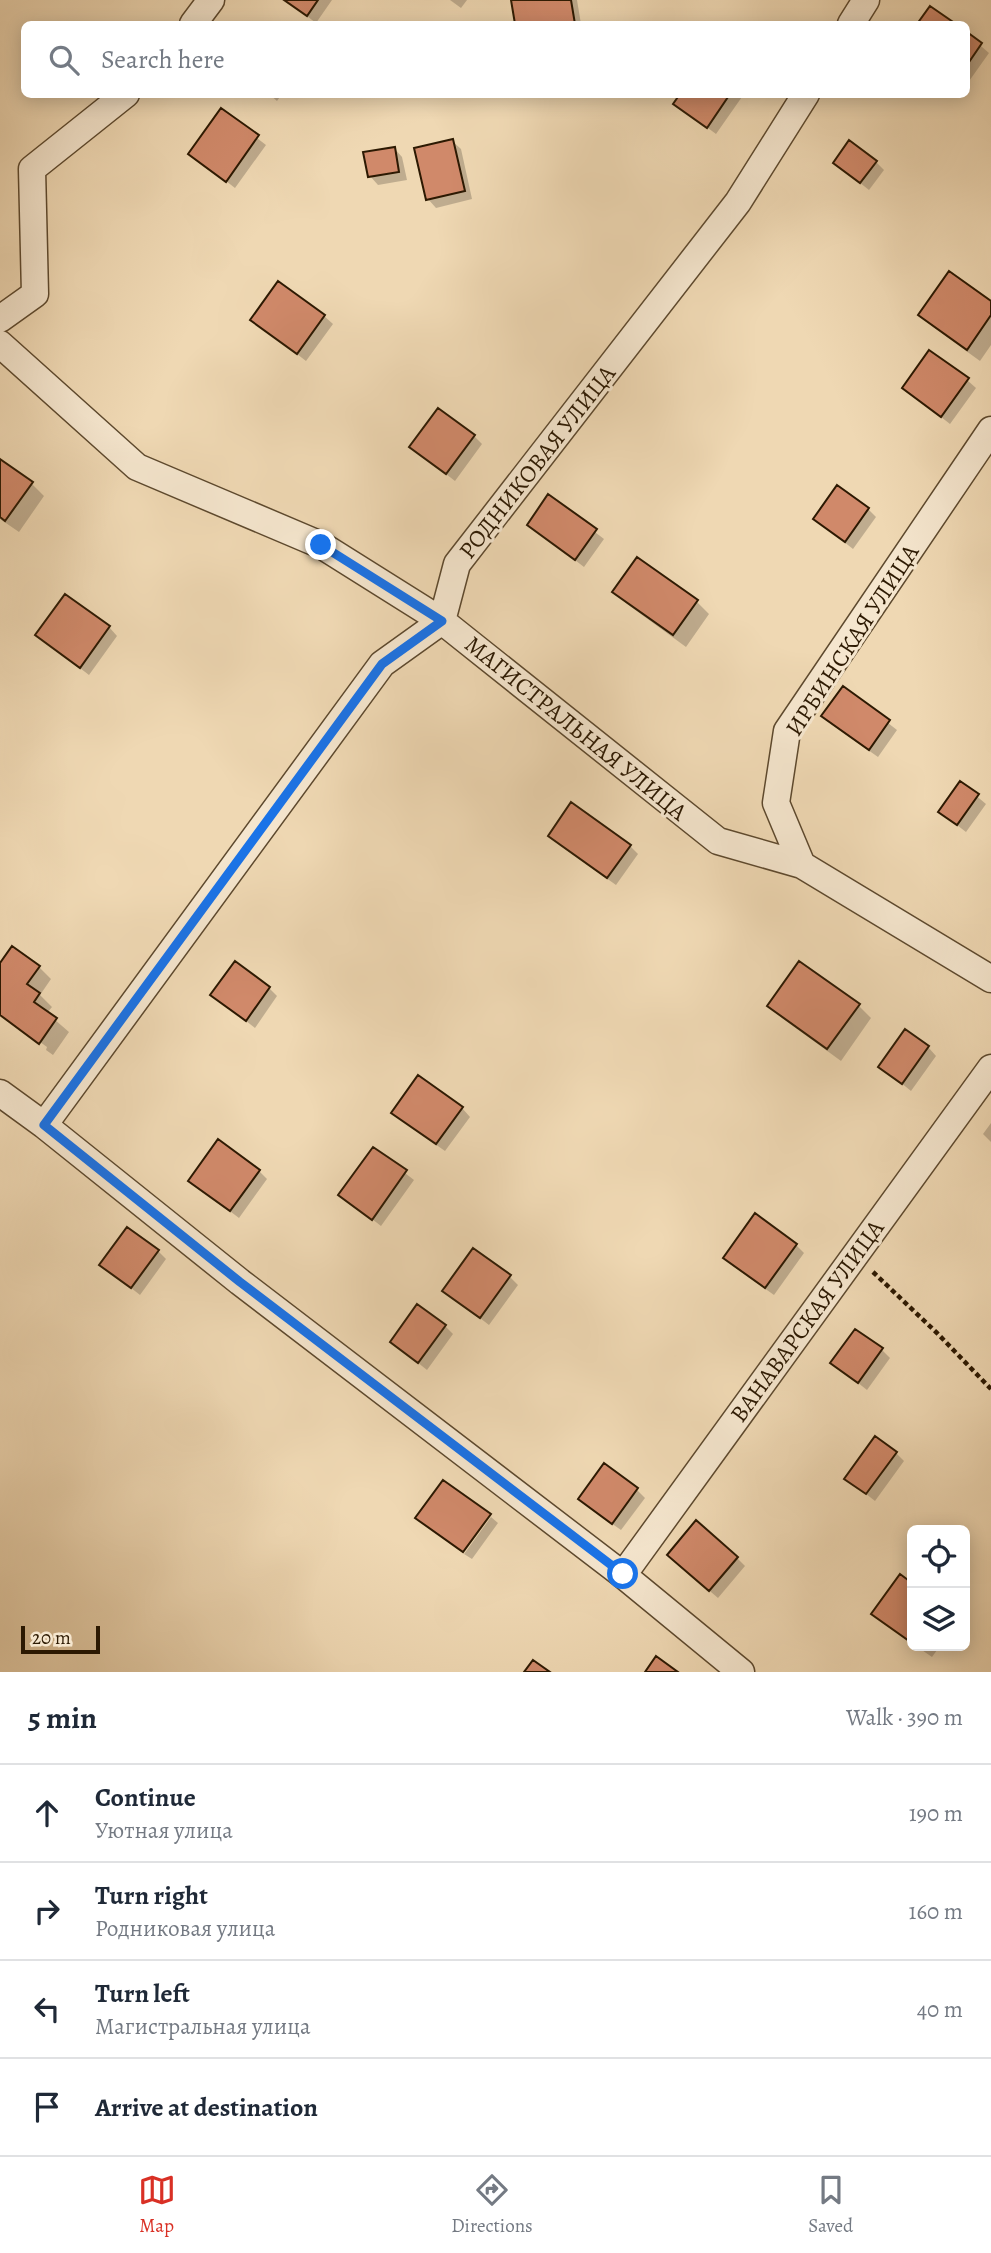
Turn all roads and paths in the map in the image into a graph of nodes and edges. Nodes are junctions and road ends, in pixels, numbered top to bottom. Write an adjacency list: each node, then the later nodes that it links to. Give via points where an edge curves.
1 (211, 0): 3 (street)
2 (866, 0): 4 (street)
3 (195, 21)
4 (853, 21)
5 (121, 98): 7 (street, via 32,169 35,294)
6 (803, 98): 10 (street, РОДНИКОВАЯ УЛИЦА, via 738,202 457,564)
7 (0, 319)
8 (0, 344): 10 (street, МАГИСТРАЛЬНАЯ УЛИЦА, via 137,467 321,545)
9 (991, 430): 11 (street, ИРБИНСКАЯ УЛИЦА, via 787,731 776,803)
10 (442, 621): 11 (street, МАГИСТРАЛЬНАЯ УЛИЦА, via 718,841); 15 (street, via 382,664)
11 (802, 865): 12 (street, МАГИСТРАЛЬНАЯ УЛИЦА)
12 (991, 979)
13 (991, 1068): 16 (street, ВАНАВАРСКАЯ УЛИЦА)
14 (0, 1093): 15 (street)
15 (44, 1125): 18 (street, via 240,1282)
16 (855, 1255): 17 (path); 18 (street, ВАНАВАРСКАЯ УЛИЦА)
17 (991, 1389)
18 (623, 1574): 19 (street)
19 (741, 1672)

